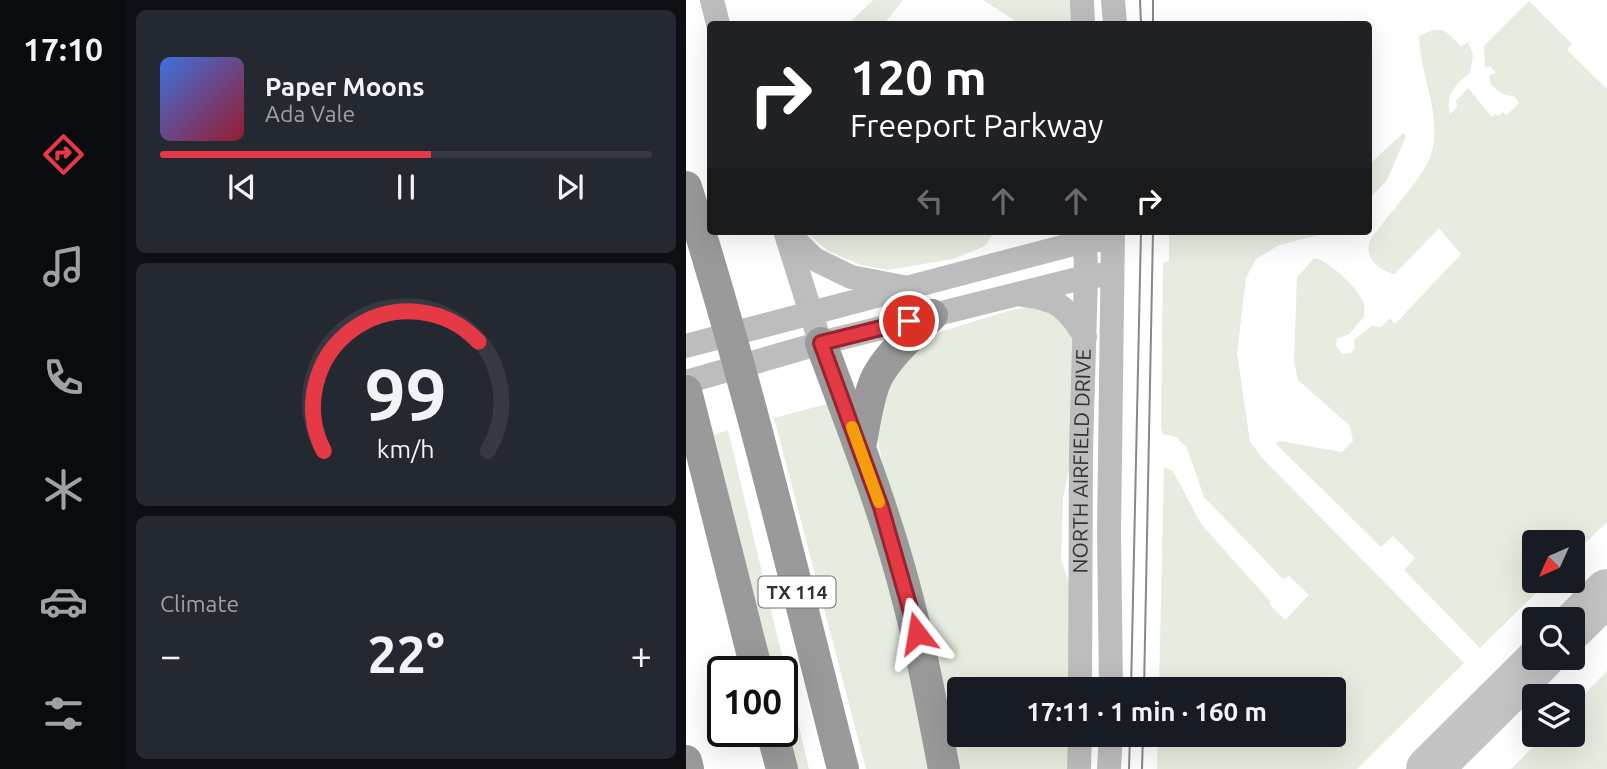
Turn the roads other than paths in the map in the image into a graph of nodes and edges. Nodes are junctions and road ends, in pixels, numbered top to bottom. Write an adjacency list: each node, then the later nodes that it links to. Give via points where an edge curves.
1 (712, 0): 4 (main road)
2 (1082, 0): 5 (main road)
3 (1113, 0): 6 (main road)
4 (717, 21)
5 (1083, 21)
6 (1115, 21)
7 (686, 187): 36 (highway, TX 114, via 714,273)
8 (786, 235): 17 (main road)
9 (789, 235): 14 (main road, via 814,259 851,276)
10 (1113, 235): 11 (main road); 12 (main road, NORTH AIRFIELD DRIVE)
11 (1085, 236): 13 (main road, NORTH AIRFIELD DRIVE); 14 (main road)
12 (1112, 274): 13 (main road); 27 (main road, NORTH AIRFIELD DRIVE)
13 (1086, 277): 15 (main road); 18 (main road, NORTH AIRFIELD DRIVE)
14 (911, 288): 17 (main road)
15 (1015, 294): 16 (main road); 18 (main road, via 1049,299 1064,308)
16 (932, 315): 17 (main road); 23 (highway, via 878,376)
17 (816, 329): 19 (main road); 20 (main road); 23 (highway)
18 (1085, 337): 26 (main road, NORTH AIRFIELD DRIVE)
19 (686, 346)
20 (686, 382)
21 (686, 391): 22 (highway)
22 (691, 434): 24 (highway, TX 114); 25 (highway)
23 (860, 447): 37 (highway, via 924,660)
24 (738, 656)
25 (753, 656)
26 (1080, 677)
27 (1111, 677)
28 (759, 747): 34 (highway)
29 (776, 747): 35 (highway)
30 (1080, 747): 38 (main road)
31 (1110, 747): 39 (main road)
32 (686, 761): 33 (highway)
33 (688, 769)
34 (764, 769)
35 (782, 769)
36 (843, 769)
37 (944, 769)
38 (1079, 769)
39 (1109, 769)

